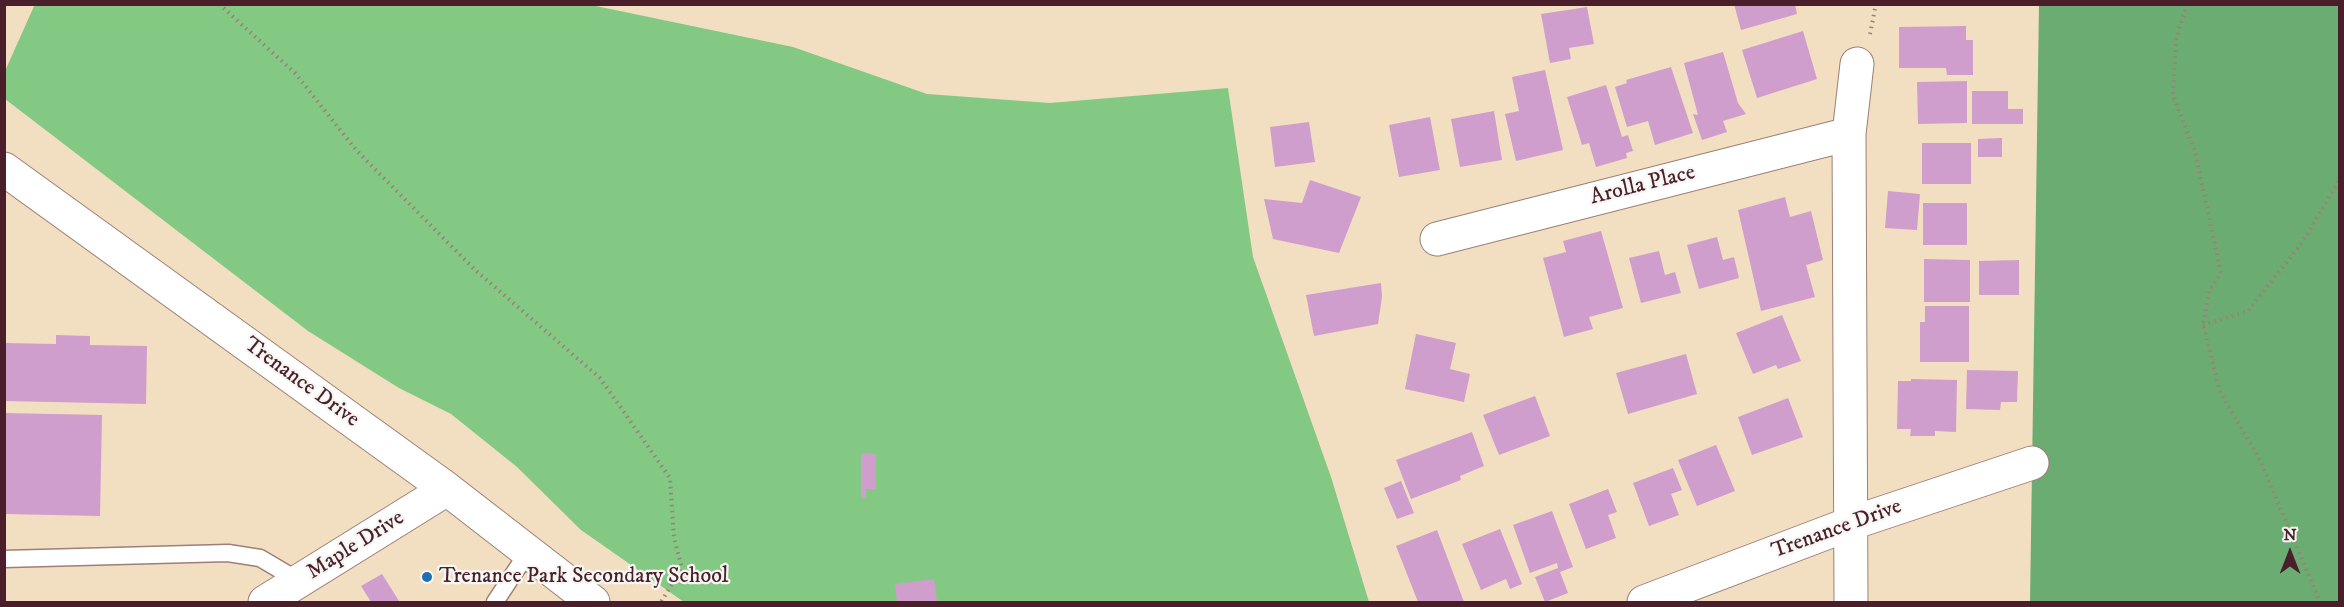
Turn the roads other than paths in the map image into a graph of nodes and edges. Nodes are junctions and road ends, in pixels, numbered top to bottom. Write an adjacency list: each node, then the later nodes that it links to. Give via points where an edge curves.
1 (1857, 64): 2 (street)
2 (1850, 134): 4 (street, Arolla Place); 7 (street)
3 (4, 169): 6 (street, Trenance Drive)
4 (1437, 238)
5 (2032, 463): 7 (street, Trenance Drive)
6 (447, 489): 8 (street, Trenance Drive); 10 (street, Maple Drive)
7 (1852, 523): 14 (street, Trenance Drive); 15 (street)
8 (528, 552): 12 (lane); 13 (street, Trenance Drive)
9 (4, 558): 10 (lane, via 228,553 260,558)
10 (299, 581): 11 (street, Maple Drive)
11 (264, 603)
12 (495, 603)
13 (593, 603)
14 (1644, 603)
15 (1851, 603)

